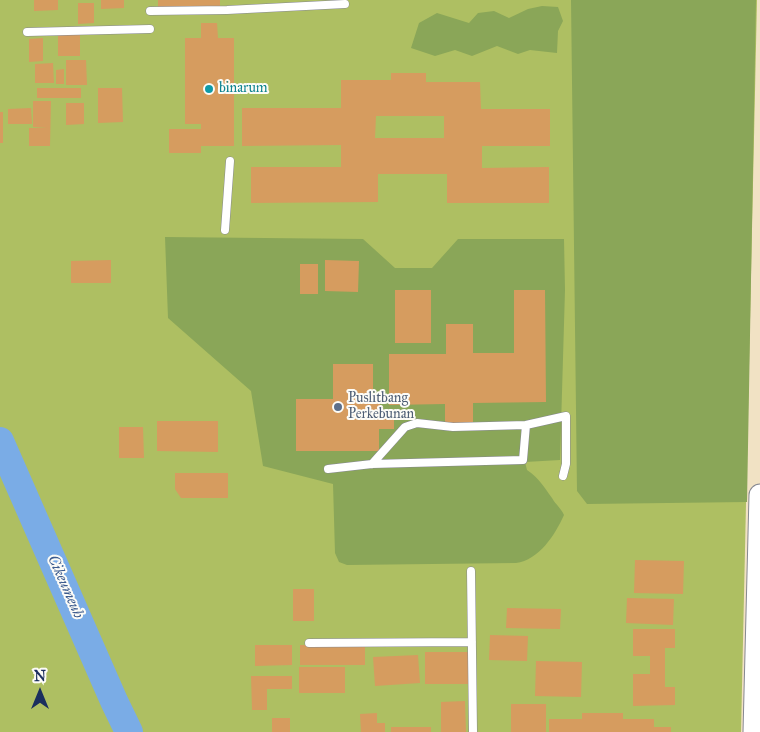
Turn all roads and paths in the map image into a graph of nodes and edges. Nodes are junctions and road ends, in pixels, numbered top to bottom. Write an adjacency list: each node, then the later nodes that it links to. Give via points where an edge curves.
1 (345, 4): 2 (lane)
2 (150, 11)
3 (150, 29): 4 (lane)
4 (27, 32)
5 (230, 161): 6 (lane)
6 (225, 230)
7 (526, 425): 8 (lane, via 453,427 417,423 405,427); 8 (lane, via 523,460); 10 (lane, via 566,416)
8 (372, 464): 9 (lane)
9 (328, 469)
10 (563, 476)
11 (760, 495): 12 (main road)
12 (760, 533): 16 (main road)
13 (471, 571): 14 (lane)
14 (472, 642): 15 (lane); 17 (lane)
15 (309, 643)
16 (757, 675): 18 (main road)
17 (473, 732)
18 (754, 732)

